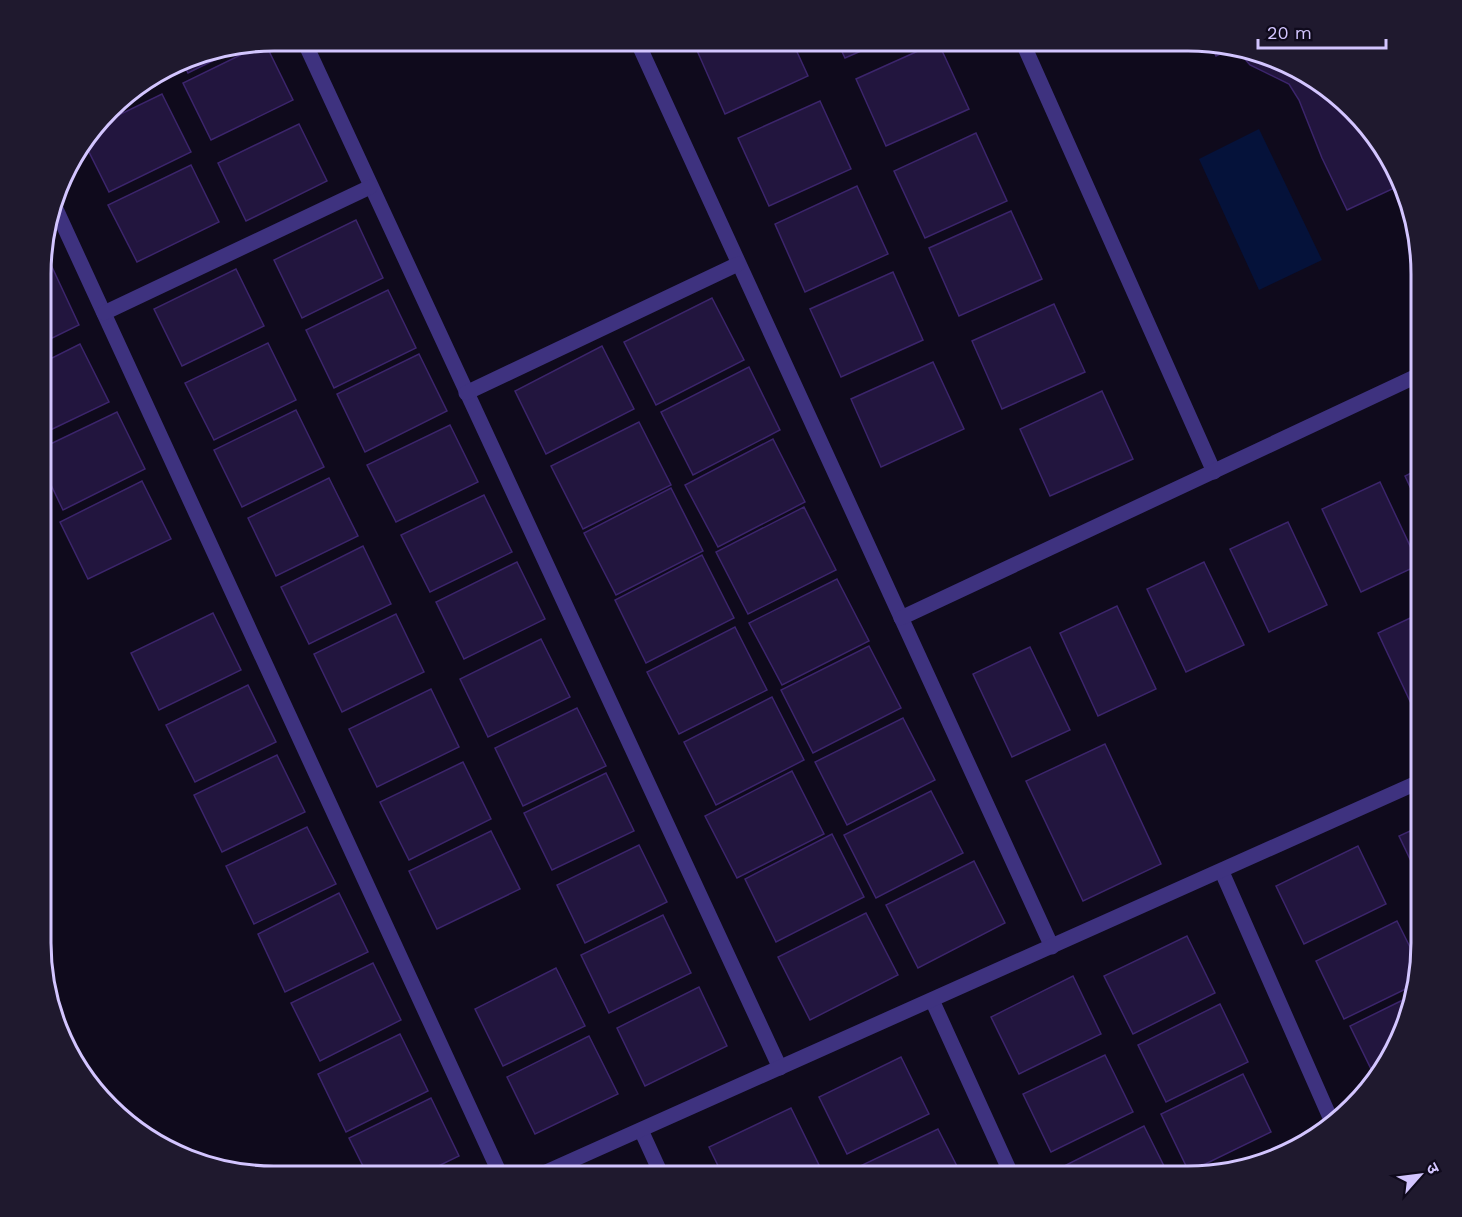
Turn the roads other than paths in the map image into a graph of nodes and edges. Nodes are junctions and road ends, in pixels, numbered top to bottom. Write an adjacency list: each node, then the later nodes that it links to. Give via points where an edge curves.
1 (309, 51): 4 (street)
2 (642, 51): 6 (street)
3 (1026, 51): 10 (street)
4 (370, 187): 7 (street); 9 (street)
5 (59, 216): 7 (street)
6 (738, 264): 9 (street); 11 (street)
7 (104, 314): 19 (street)
8 (1411, 379): 10 (street)
9 (466, 393): 16 (street)
10 (1214, 472): 11 (street)
11 (902, 618): 14 (street)
12 (1411, 786): 13 (street)
13 (1222, 872): 14 (street); 17 (street)
14 (1052, 947): 15 (street)
15 (932, 1000): 16 (street); 22 (street)
16 (780, 1068): 18 (street)
17 (1329, 1116)
18 (641, 1130): 20 (street); 21 (street)
19 (496, 1166)
20 (560, 1166)
21 (657, 1166)
22 (1007, 1166)

